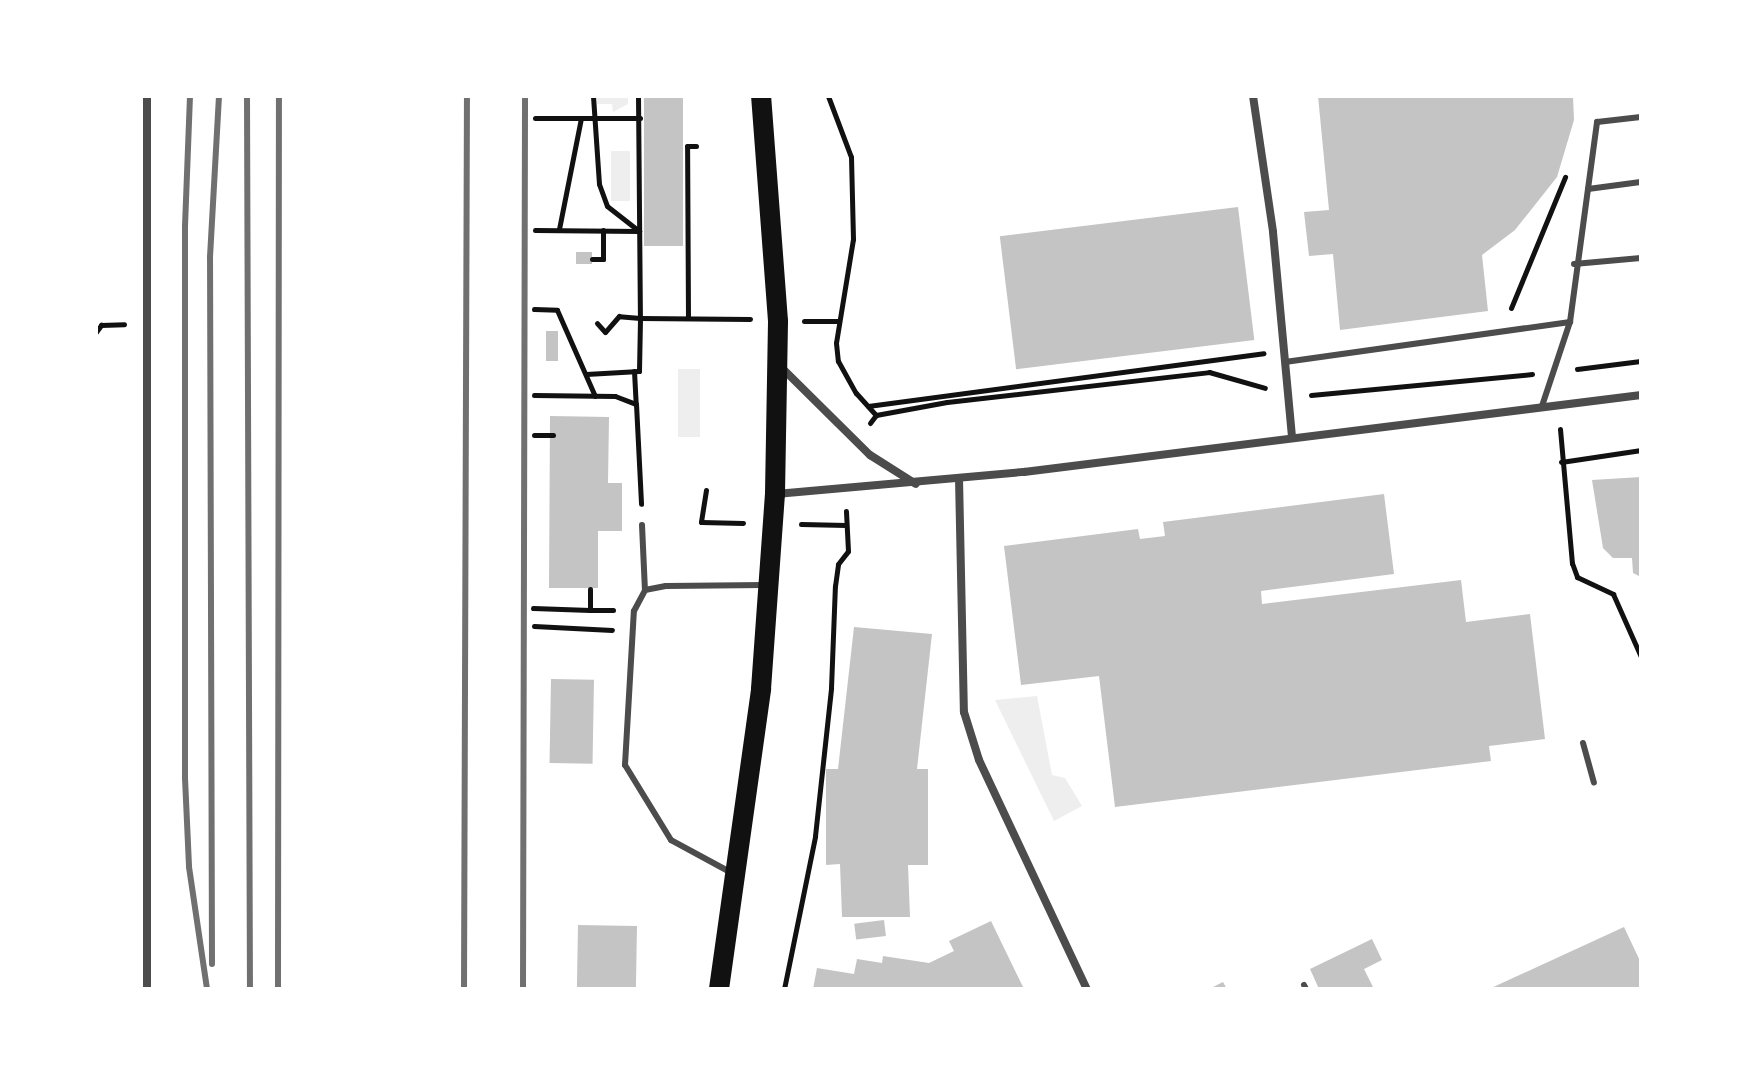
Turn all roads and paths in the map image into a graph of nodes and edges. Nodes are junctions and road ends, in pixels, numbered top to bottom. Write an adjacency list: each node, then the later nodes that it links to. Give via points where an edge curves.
1 (147, 96): 63 (street)
2 (593, 96): 10 (path)
3 (638, 96): 11 (path)
4 (761, 96): 30 (main road)
5 (828, 96): 41 (path, via 851,157 853,239 836,343 838,361)
6 (1253, 96): 29 (street)
7 (1641, 117): 14 (lane, via 1597,122)
8 (535, 118): 9 (path)
9 (581, 118): 10 (path); 15 (path)
10 (593, 118): 11 (path); 18 (path, via 599,184 607,206)
11 (640, 118): 18 (path)
12 (696, 146): 25 (path, via 687,146)
13 (1641, 182): 14 (lane)
14 (1588, 189): 21 (lane)
15 (559, 229): 16 (path); 17 (path)
16 (535, 230)
17 (603, 230): 18 (path); 20 (path, via 603,259)
18 (640, 231): 24 (path)
19 (1641, 258): 21 (lane)
20 (592, 259)
21 (1574, 264): 26 (lane)
22 (534, 309): 33 (path, via 557,310)
23 (698, 317): 25 (path)
24 (640, 318): 25 (path); 27 (path, via 619,316 605,332); 31 (path, via 639,371)
25 (688, 318)
26 (1570, 322): 29 (lane); 32 (lane)
27 (597, 323)
28 (1641, 361): 32 (path)
29 (1285, 362): 35 (street)
30 (779, 365): 45 (street); 51 (main road)
31 (634, 371): 33 (path); 38 (path)
32 (1550, 373): 35 (path); 40 (lane)
33 (586, 374): 37 (path)
34 (534, 395): 37 (path)
35 (1288, 395): 41 (path, via 1209,372); 44 (street)
36 (1641, 395): 39 (street)
37 (595, 396): 38 (path)
38 (636, 404): 52 (path)
39 (1559, 404): 40 (street); 47 (path)
40 (1542, 406): 44 (street)
41 (876, 415): 45 (path)
42 (534, 435): 43 (path)
43 (553, 435)
44 (1292, 435): 48 (street)
45 (856, 441): 49 (street)
46 (1641, 450): 47 (path)
47 (1561, 462): 59 (path, via 1577,577 1613,594)
48 (959, 478): 49 (street); 66 (street, via 964,712 979,760)
49 (917, 484): 50 (street)
50 (847, 491): 51 (street); 65 (path, via 848,551 838,564 835,586 831,688 815,836)
51 (775, 494): 53 (main road)
52 (642, 525): 55 (lane)
53 (768, 585): 55 (lane); 62 (main road, via 761,689)
54 (590, 589): 56 (path, via 590,610)
55 (645, 590): 58 (lane, via 634,611)
56 (533, 608)
57 (534, 626): 58 (path)
58 (633, 631): 62 (lane, via 625,765 671,840)
59 (1641, 657)
60 (1583, 743): 61 (lane)
61 (1594, 783)
62 (735, 874): 64 (main road)
63 (147, 989)
64 (719, 989)
65 (784, 989)
66 (1087, 989)

